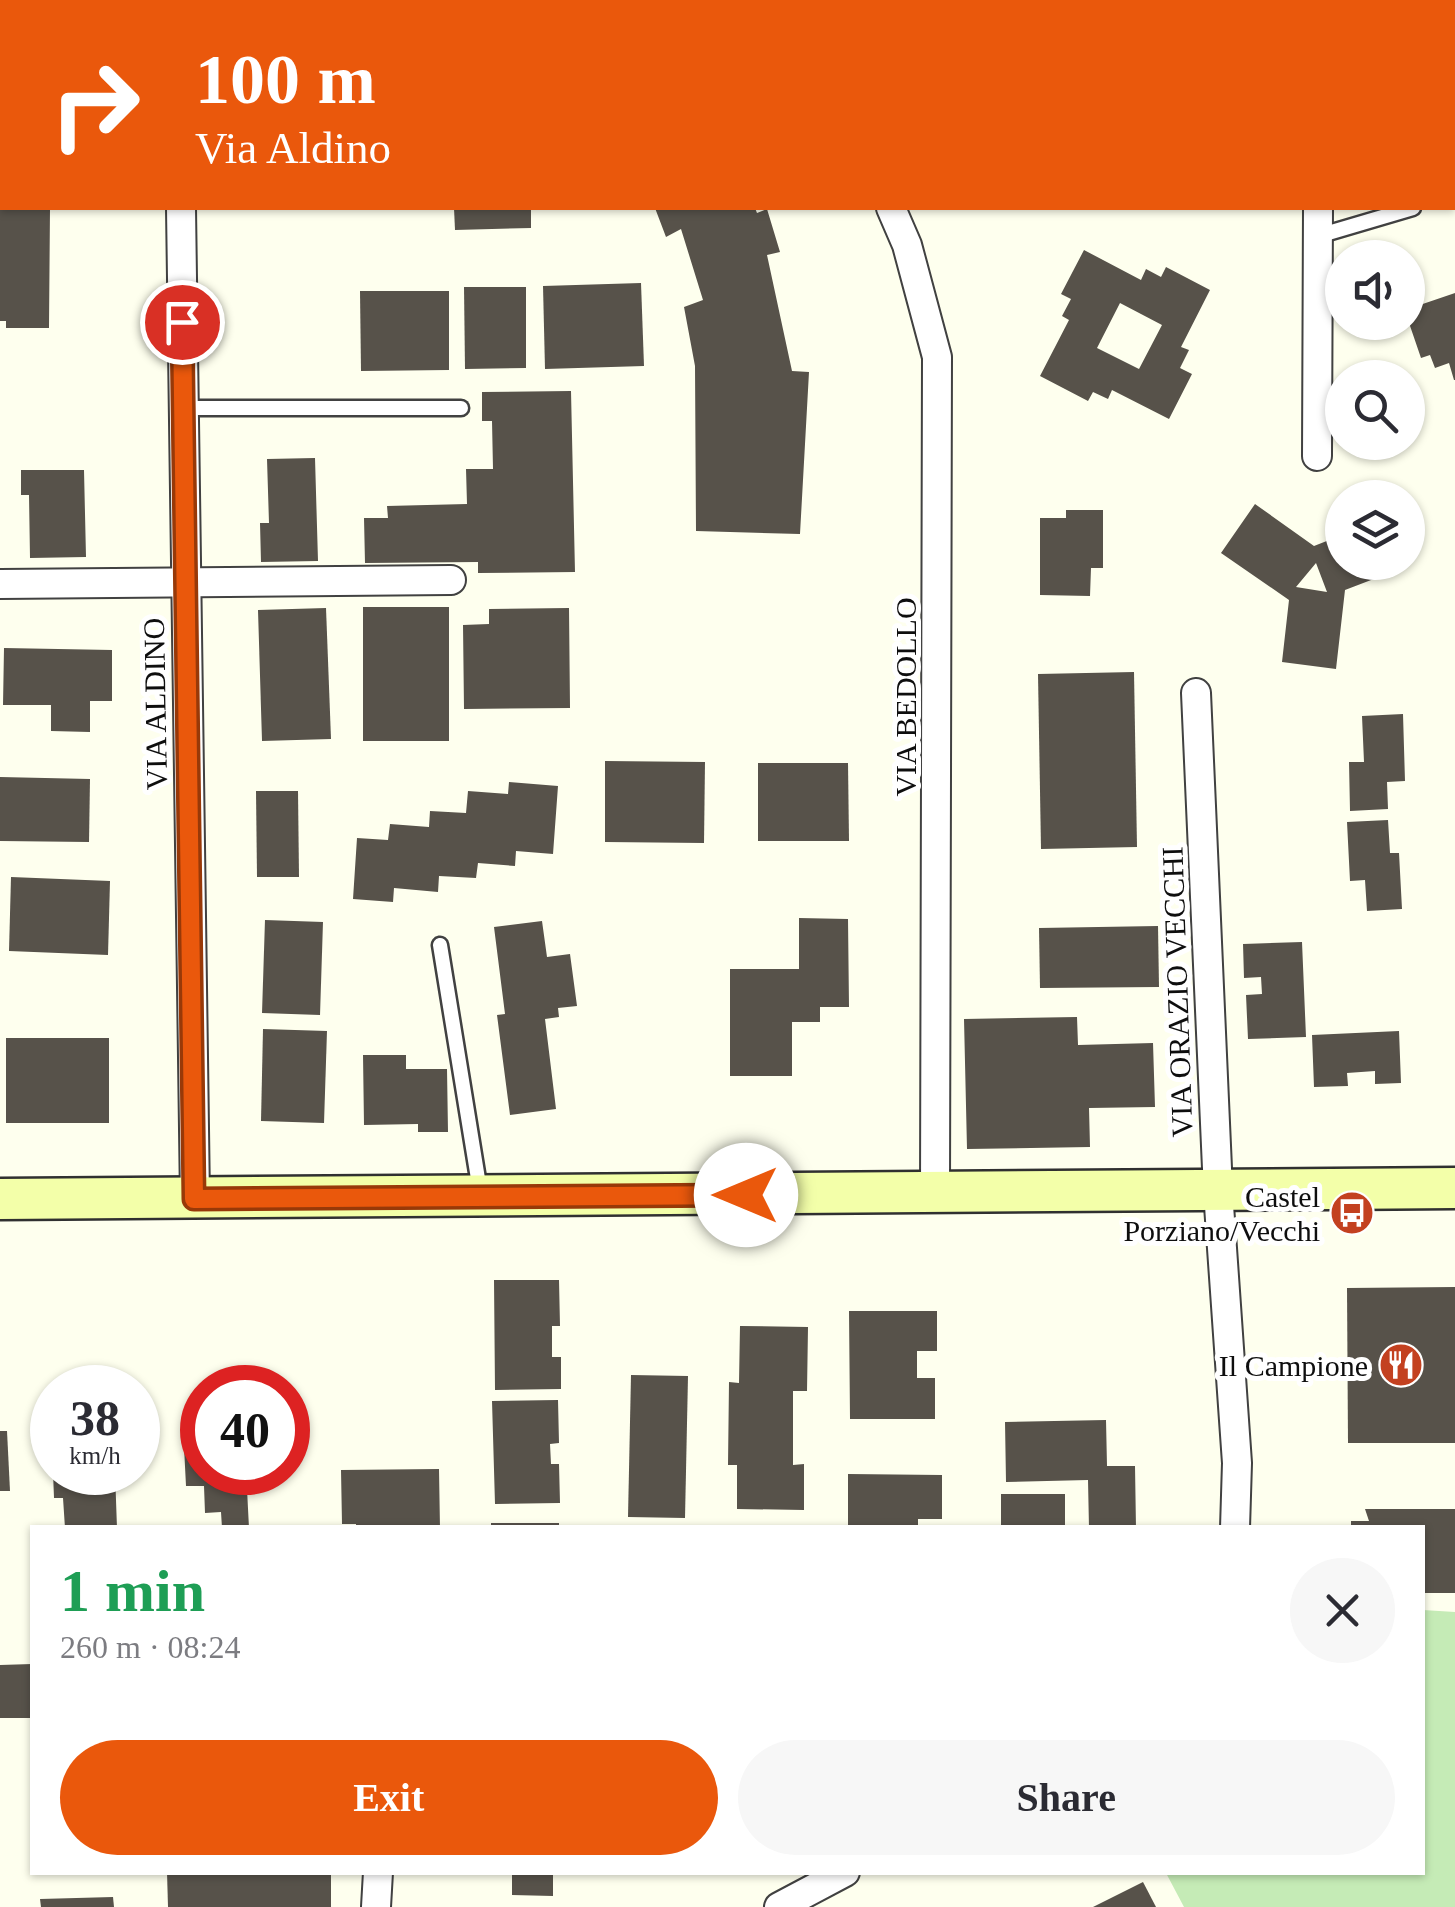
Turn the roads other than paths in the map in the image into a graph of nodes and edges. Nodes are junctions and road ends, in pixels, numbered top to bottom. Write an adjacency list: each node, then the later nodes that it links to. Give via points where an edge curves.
1 (181, 210): 5 (street, VIA ALDINO)
2 (892, 210): 15 (street, VIA BEDOLLO, via 938,357)
3 (1399, 210): 4 (lane)
4 (1318, 222): 7 (street)
5 (183, 408): 6 (lane); 9 (street, VIA ALDINO)
6 (461, 408)
7 (1316, 456)
8 (450, 580): 9 (street)
9 (186, 581): 10 (street); 17 (street, VIA ALDINO)
10 (0, 584)
11 (1196, 693): 14 (street, VIA ORAZIO VECCHI)
12 (440, 945): 16 (lane)
13 (1455, 1188): 14 (street)
14 (1218, 1191): 15 (street); 19 (street, VIA ORAZIO VECCHI, via 1238,1462)
15 (936, 1194): 16 (street)
16 (481, 1196): 17 (street)
17 (194, 1199): 18 (street)
18 (0, 1200)
19 (1236, 1525)
20 (378, 1875): 22 (street)
21 (839, 1875): 23 (street)
22 (376, 1907)
23 (779, 1907)

